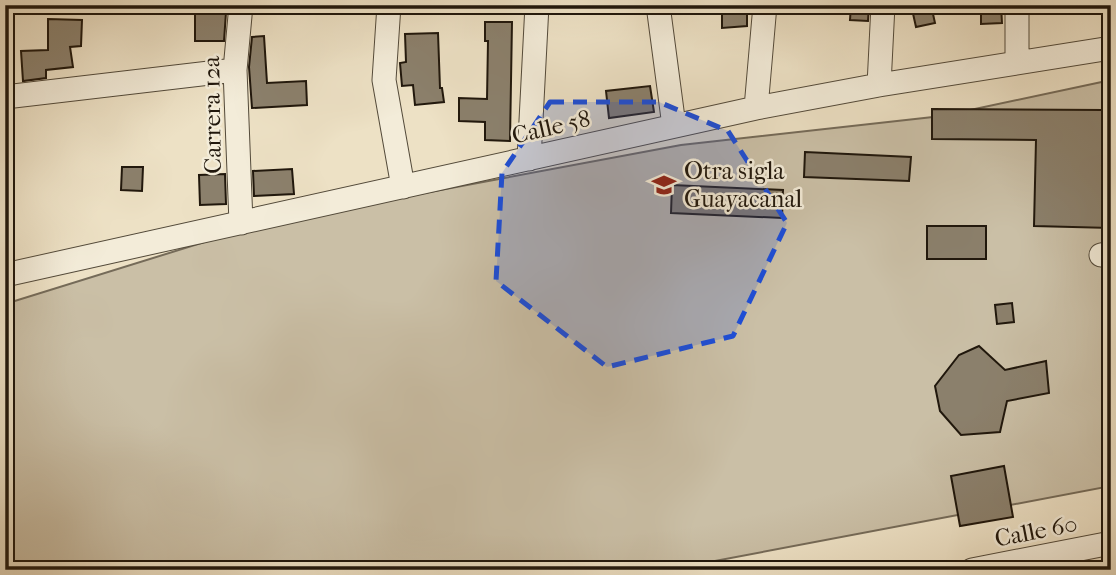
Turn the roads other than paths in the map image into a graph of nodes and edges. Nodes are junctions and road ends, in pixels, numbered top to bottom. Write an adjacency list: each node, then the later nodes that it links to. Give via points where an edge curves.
1 (241, 5): 10 (street, Carrera 12a)
2 (389, 5): 16 (street, via 384,80)
3 (537, 5): 15 (street)
4 (658, 5): 14 (street)
5 (765, 5): 13 (street)
6 (883, 5): 11 (street)
7 (1017, 5): 9 (street)
8 (1111, 48): 9 (street, Calle 58)
9 (1017, 62): 11 (street, Calle 58)
10 (235, 71): 12 (street); 17 (street, Carrera 12a)
11 (879, 85): 13 (street, Calle 58)
12 (5, 97)
13 (756, 108): 14 (street, Calle 58)
14 (674, 126): 15 (street, Calle 58)
15 (529, 159): 16 (street, Calle 58)
16 (404, 187): 17 (street, Calle 58)
17 (241, 223): 18 (street, Calle 58)
18 (5, 275)
19 (1111, 543): 20 (street, Calle 60)
20 (972, 570)

